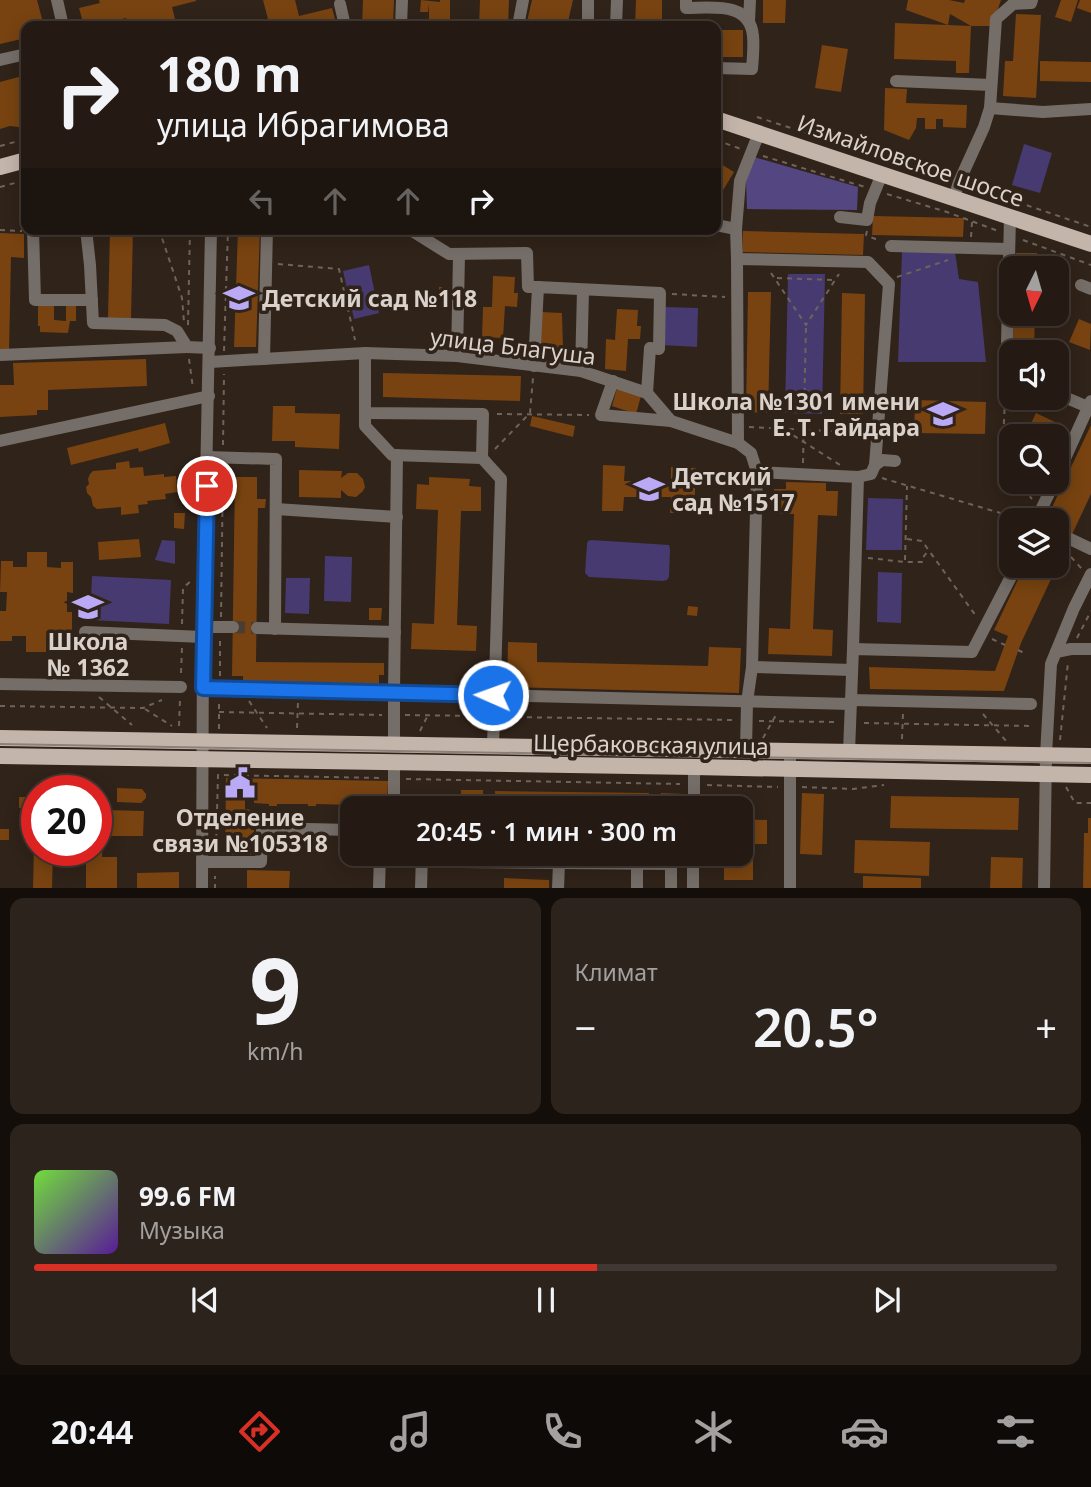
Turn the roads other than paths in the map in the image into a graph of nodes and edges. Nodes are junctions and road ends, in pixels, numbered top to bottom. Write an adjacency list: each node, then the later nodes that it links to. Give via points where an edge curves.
1 (57, 0): 11 (street)
2 (402, 0): 13 (street)
3 (523, 0): 14 (street)
4 (588, 0): 15 (street)
5 (617, 0): 16 (street)
6 (686, 0): 10 (street, via 686,8 729,8)
7 (750, 0): 10 (street)
8 (1032, 0): 21 (street, via 1013,4 996,19)
9 (340, 4): 12 (street)
10 (749, 20): 19 (street, via 752,69)
11 (62, 21)
12 (344, 21)
13 (401, 21)
14 (519, 21)
15 (588, 21)
16 (616, 21)
17 (21, 55): 18 (street)
18 (0, 61)
19 (721, 68)
20 (896, 81): 21 (street)
21 (991, 85): 22 (street)
22 (990, 108): 23 (street); 29 (street)
23 (1091, 109)
24 (721, 121): 25 (main road, Измайловское шоссе)
25 (759, 133): 28 (main road, Измайловское шоссе); 33 (street, via 740,181)
26 (21, 161): 27 (main road)
27 (0, 167)
28 (882, 174): 29 (main road, Измайловское шоссе); 30 (street, via 867,220)
29 (953, 197): 31 (main road, Измайловское шоссе)
30 (840, 217)
31 (1010, 217): 39 (main road, Измайловское шоссе); 41 (street)
32 (721, 226): 33 (street)
33 (736, 229): 43 (street)
34 (33, 235): 46 (street, via 34,300)
35 (87, 235): 46 (street)
36 (211, 235): 49 (street)
37 (267, 235): 53 (street)
38 (419, 235): 42 (street, via 449,254)
39 (1091, 244)
40 (891, 246): 41 (street)
41 (1009, 249): 47 (street)
42 (459, 255): 44 (street, via 527,253 528,287); 52 (street)
43 (737, 259): 65 (street); 72 (street, via 868,262 889,284 878,434)
44 (538, 287): 45 (street); 55 (street)
45 (583, 290): 56 (street); 58 (street, via 660,293 659,349 650,348)
46 (92, 300): 48 (street, via 93,323 165,326 177,331)
47 (1009, 340)
48 (187, 347): 49 (street); 51 (street)
49 (210, 348): 54 (street)
50 (362, 353): 52 (street, улица Благуша); 53 (street, улица Благуша); 62 (street)
51 (0, 355)
52 (457, 356): 55 (street, улица Благуша)
53 (264, 359): 54 (street, улица Благуша)
54 (210, 362): 59 (street)
55 (534, 366): 56 (street, улица Благуша)
56 (580, 371): 57 (street, улица Благуша)
57 (613, 381): 58 (street, улица Благуша); 63 (street, via 601,415)
58 (647, 393): 63 (street, улица Благуша)
59 (209, 396): 64 (street); 68 (street)
60 (1069, 398): 61 (street)
61 (1089, 404): 66 (street)
62 (365, 413): 67 (street, via 365,426); 69 (street, via 483,414)
63 (671, 421): 65 (street)
64 (0, 441)
65 (738, 443): 71 (street, via 751,453)
66 (1069, 449)
67 (397, 455): 69 (street); 74 (street)
68 (207, 457): 73 (street, via 276,459); 83 (street)
69 (483, 459): 94 (street, via 501,479)
70 (895, 461): 72 (street, via 882,460)
71 (757, 472): 72 (street); 88 (street)
72 (868, 472): 85 (street, via 856,557)
73 (276, 509): 74 (street); 81 (street)
74 (397, 517): 84 (street)
75 (1070, 539): 76 (street)
76 (1091, 549)
77 (1091, 575): 87 (street)
78 (1011, 578): 85 (street, via 987,633 972,652)
79 (226, 627): 83 (street)
80 (257, 628): 81 (street)
81 (275, 629): 84 (street)
82 (85, 632): 83 (street, via 182,637)
83 (203, 632): 91 (street)
84 (395, 632): 93 (street)
85 (853, 649): 89 (street)
86 (1091, 649): 87 (street)
87 (1056, 652): 105 (street, via 1051,664)
88 (752, 667): 89 (street); 95 (street)
89 (852, 670): 96 (street)
90 (0, 684): 92 (street)
91 (203, 688): 93 (street); 99 (street)
92 (181, 690)
93 (394, 692): 94 (street); 100 (street)
94 (493, 695): 95 (street); 101 (street)
95 (747, 702): 96 (street); 102 (street)
96 (851, 702): 97 (street); 104 (street)
97 (1031, 704)
98 (0, 738): 99 (main road, Щербаковская улица)
99 (202, 741): 100 (main road, Щербаковская улица); 108 (street)
100 (394, 745): 101 (main road, Щербаковская улица)
101 (493, 746): 102 (main road, Щербаковская улица)
102 (746, 750): 103 (main road, Щербаковская улица)
103 (790, 751): 104 (main road, Щербаковская улица); 110 (street)
104 (849, 752): 105 (main road, Щербаковская улица)
105 (1046, 755): 107 (main road, Щербаковская улица); 112 (street)
106 (0, 756): 108 (main road, Щербаковская улица)
107 (1091, 756)
108 (204, 760): 111 (main road, Щербаковская улица); 117 (street)
109 (694, 767): 110 (main road, Щербаковская улица); 111 (main road, Щербаковская улица); 115 (street)
110 (789, 769): 112 (main road, Щербаковская улица); 131 (street)
111 (394, 771): 114 (street)
112 (1046, 774): 113 (main road, Щербаковская улица); 132 (street)
113 (1091, 775)
114 (394, 796)
115 (694, 796)
116 (340, 830): 117 (street, via 262,828 261,862)
117 (202, 862): 124 (street)
118 (380, 866): 125 (street)
119 (422, 866): 126 (street)
120 (559, 866): 127 (street)
121 (638, 866): 128 (street)
122 (671, 866): 129 (street)
123 (693, 866): 130 (street)
124 (202, 888)
125 (379, 888)
126 (421, 888)
127 (558, 888)
128 (637, 888)
129 (671, 888)
130 (693, 888)
131 (790, 888)
132 (1044, 888)

